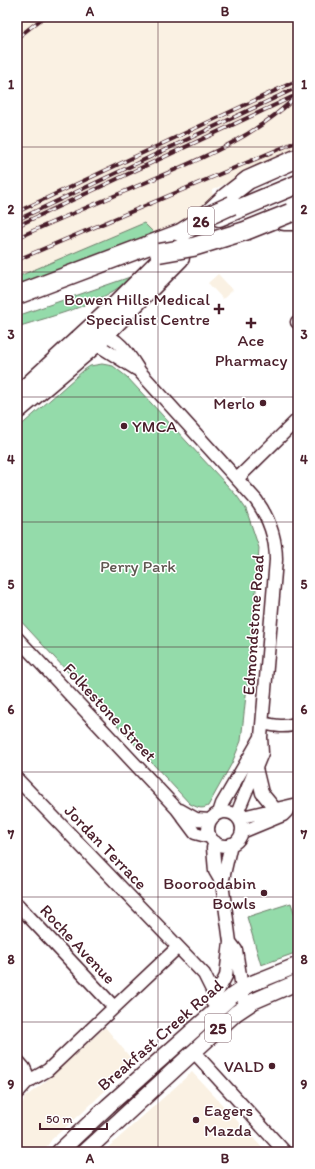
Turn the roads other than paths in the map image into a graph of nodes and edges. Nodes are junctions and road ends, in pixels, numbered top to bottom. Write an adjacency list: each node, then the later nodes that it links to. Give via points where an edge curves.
1 (298, 158): 11 (highway, 26, via 261,173 238,187)
2 (298, 170): 6 (highway, bridge, via 210,215)
3 (298, 184): 6 (highway, bridge)
4 (298, 197): 7 (highway, bridge)
5 (292, 216): 7 (highway, bridge, via 193,247)
6 (177, 235): 9 (highway)
7 (156, 254): 10 (highway)
8 (180, 258): 11 (highway, 26)
9 (17, 295)
10 (17, 308)
11 (92, 337): 12 (highway, 26); 13 (highway, 26); 15 (street, Edmondstone Road, via 122,346 140,372)
12 (17, 396)
13 (17, 410)
14 (298, 419): 15 (street)
15 (237, 479): 17 (street, Edmondstone Road, via 266,515 276,550)
16 (17, 638): 23 (street, Folkestone Street)
17 (263, 723): 18 (street, via 285,726); 19 (street, Edmondstone Road)
18 (298, 723)
19 (261, 737): 20 (street, Edmondstone Road, via 262,753); 25 (street, Edmondstone Road)
20 (256, 768): 24 (street, via 262,793); 26 (street, Edmondstone Road)
21 (17, 779): 33 (street, Jordan Terrace)
22 (295, 805): 24 (street); 27 (street, via 284,815)
23 (177, 809): 25 (street, Folkestone Street, via 196,819); 28 (street, Folkestone Street, via 195,832)
24 (276, 810): 26 (street)
25 (215, 816): 26 (street, via 228,812); 28 (street, via 208,828)
26 (237, 817): 27 (street, via 241,822)
27 (242, 832): 29 (street, via 236,842)
28 (213, 840): 29 (street, via 220,845); 30 (street, via 215,871)
29 (231, 844): 30 (street)
30 (222, 883): 32 (street)
31 (17, 904): 38 (street, Roche Avenue)
32 (230, 942): 36 (street, via 236,950); 37 (street, via 226,976)
33 (178, 947): 37 (street, Jordan Terrace, via 204,974); 38 (street, Roche Avenue)
34 (298, 965): 36 (main road, Breakfast Creek Road / 25)
35 (298, 982): 39 (main road, Breakfast Creek Road / 25)
36 (243, 989): 39 (street); 40 (main road, Breakfast Creek Road / 25)
37 (215, 996): 40 (street)
38 (114, 1007): 43 (street, Roche Avenue, via 48,1070)
39 (245, 1007): 41 (main road, Breakfast Creek Road / 25)
40 (210, 1015): 45 (main road, Breakfast Creek Road / 25)
41 (193, 1052): 46 (main road, Breakfast Creek Road / 25); 47 (street)
42 (17, 1060): 43 (street)
43 (30, 1081): 44 (street, Roche Avenue)
44 (17, 1093)
45 (64, 1150)
46 (85, 1152)
47 (285, 1152)

